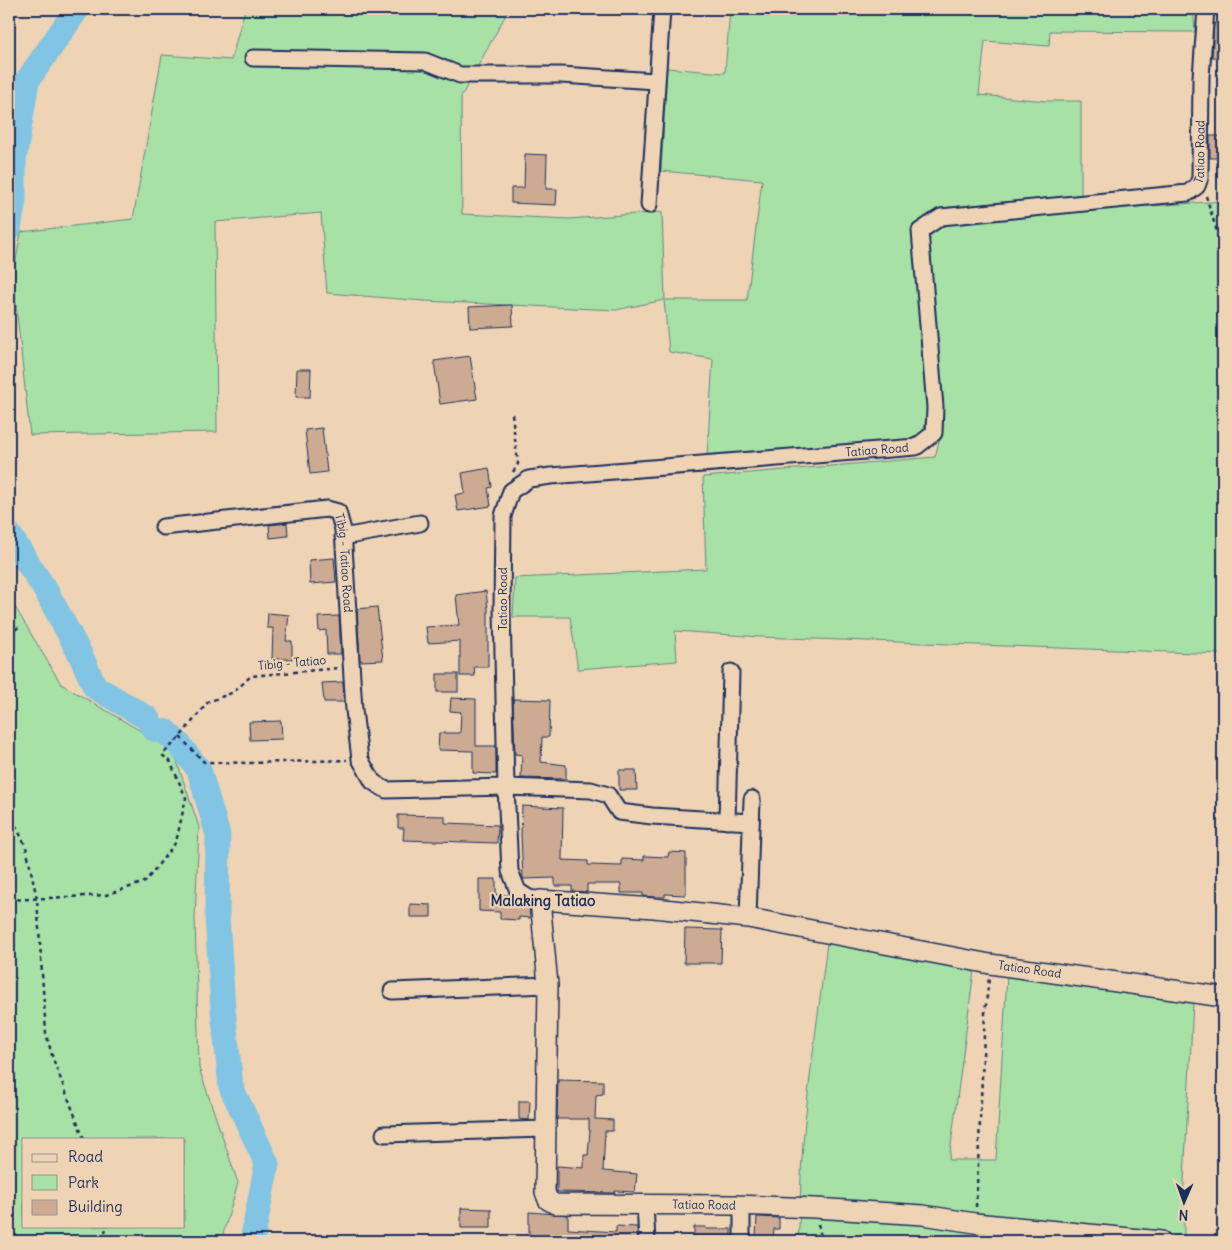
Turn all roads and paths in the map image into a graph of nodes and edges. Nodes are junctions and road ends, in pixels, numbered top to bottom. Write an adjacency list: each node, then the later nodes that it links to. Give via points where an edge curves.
1 (662, 9): 4 (street)
2 (1206, 9): 5 (street, Tatiao Road, via 1201,76)
3 (253, 58): 4 (street, via 425,61 460,75 561,75)
4 (656, 81): 6 (street)
5 (1200, 178): 7 (path); 9 (street, Tatiao Road, via 1188,192 941,216 920,230 935,407 934,433 916,447 551,476 529,479)
6 (649, 205)
7 (1223, 251)
8 (512, 414): 9 (path, via 518,464 512,474)
9 (511, 492): 19 (street, Tatiao Road, via 503,516)
10 (420, 523): 12 (street)
11 (163, 527): 12 (street, Tibig - Tatiao Road, via 327,509 338,512)
12 (343, 537): 15 (street, Tibig - Tatiao Road)
13 (21, 625): 14 (path)
14 (9, 636)
15 (351, 667): 17 (path, Tibig - Tatiao, via 251,676 234,692 208,702); 18 (street, Tibig - Tatiao Road)
16 (730, 672): 22 (street)
17 (180, 737): 18 (path, via 204,762); 24 (path, Tibig - Tatiao, via 162,755 170,761 186,798 176,842 145,882 106,895)
18 (360, 759): 19 (street, via 373,782 386,790)
19 (506, 787): 22 (street, via 591,790 608,794 619,812); 26 (street, Tatiao Road, via 510,871 518,891)
20 (752, 799): 23 (street)
21 (9, 811): 24 (path, via 26,847)
22 (727, 821): 23 (street)
23 (751, 822): 27 (street)
24 (37, 899): 25 (path, Tibig - Tatiao); 34 (path, via 46,1033)
25 (9, 900)
26 (540, 900): 27 (street, Tatiao Road); 29 (street, Tatiao Road)
27 (748, 918): 28 (street, Tatiao Road)
28 (990, 964): 31 (street, Tatiao Road); 37 (path)
29 (548, 985): 30 (street); 32 (street, Tatiao Road)
30 (392, 991)
31 (1223, 997)
32 (546, 1129): 33 (street); 35 (street, Tatiao Road, via 548,1200 555,1204)
33 (384, 1134)
34 (84, 1138)
35 (645, 1204): 36 (street, Tatiao Road); 40 (street)
36 (742, 1206): 37 (street, Tatiao Road, via 924,1215); 41 (street)
37 (975, 1223): 42 (street, Tatiao Road)
38 (106, 1228): 39 (path)
39 (104, 1241)
40 (647, 1241)
41 (742, 1241)
42 (1161, 1241)

